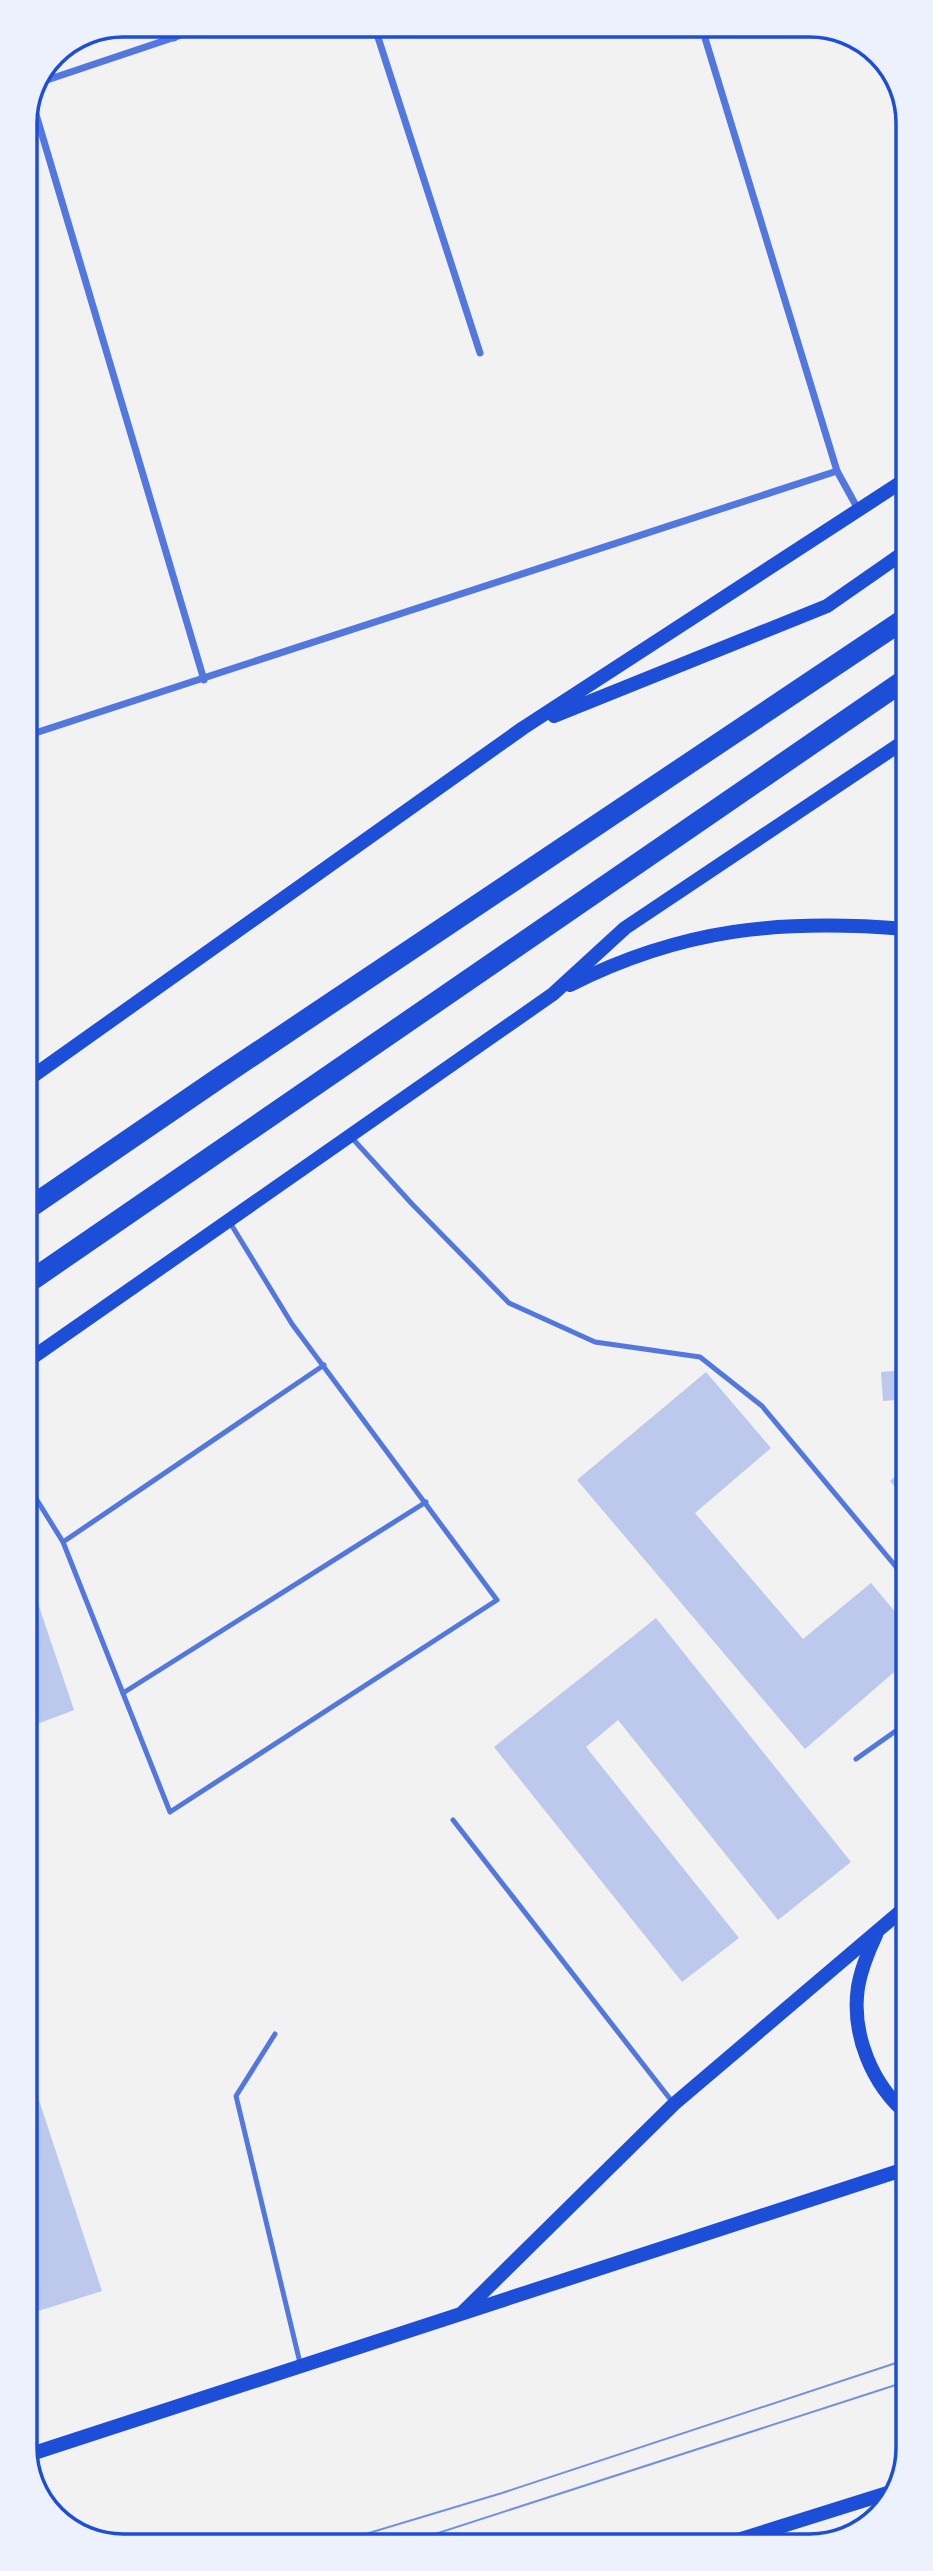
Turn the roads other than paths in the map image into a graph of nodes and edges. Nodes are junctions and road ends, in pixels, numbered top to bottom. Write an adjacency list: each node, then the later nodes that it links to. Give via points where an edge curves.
1 (378, 37): 6 (street)
2 (705, 37): 7 (street)
3 (174, 38): 4 (street)
4 (49, 79)
5 (37, 118): 12 (street)
6 (480, 353)
7 (837, 471): 9 (street); 12 (street)
8 (896, 486): 9 (main road)
9 (859, 511): 14 (main road)
10 (896, 558): 14 (main road, via 827,606)
11 (896, 625): 21 (highway)
12 (204, 680): 15 (street)
13 (896, 686): 23 (highway)
14 (523, 728): 19 (main road)
15 (37, 733)
16 (896, 747): 18 (main road, via 625,928)
17 (896, 928): 18 (main road, via 779,925 725,932 637,956)
18 (553, 994): 20 (main road)
19 (37, 1073)
20 (350, 1135): 22 (main road); 29 (lane, via 509,1303 594,1342 699,1357 762,1405)
21 (37, 1202)
22 (228, 1221): 24 (main road); 25 (lane, via 292,1324)
23 (37, 1276)
24 (37, 1354)
25 (324, 1365): 27 (lane); 28 (lane)
26 (37, 1500): 28 (lane)
27 (426, 1502): 30 (lane); 30 (lane, via 497,1600 170,1812)
28 (64, 1542): 30 (lane)
29 (896, 1567)
30 (123, 1693)
31 (896, 1731): 32 (lane)
32 (856, 1759)
33 (453, 1820): 38 (lane)
34 (896, 1915): 35 (main road)
35 (878, 1930): 37 (main road, via 864,1963 857,2012 868,2061); 38 (main road)
36 (275, 2034): 41 (lane, via 236,2096)
37 (896, 2102)
38 (674, 2104): 40 (main road)
39 (896, 2172): 40 (main road)
40 (459, 2315): 41 (main road)
41 (301, 2366): 42 (main road)
42 (37, 2452)
43 (882, 2495): 44 (main road)
44 (757, 2534)

